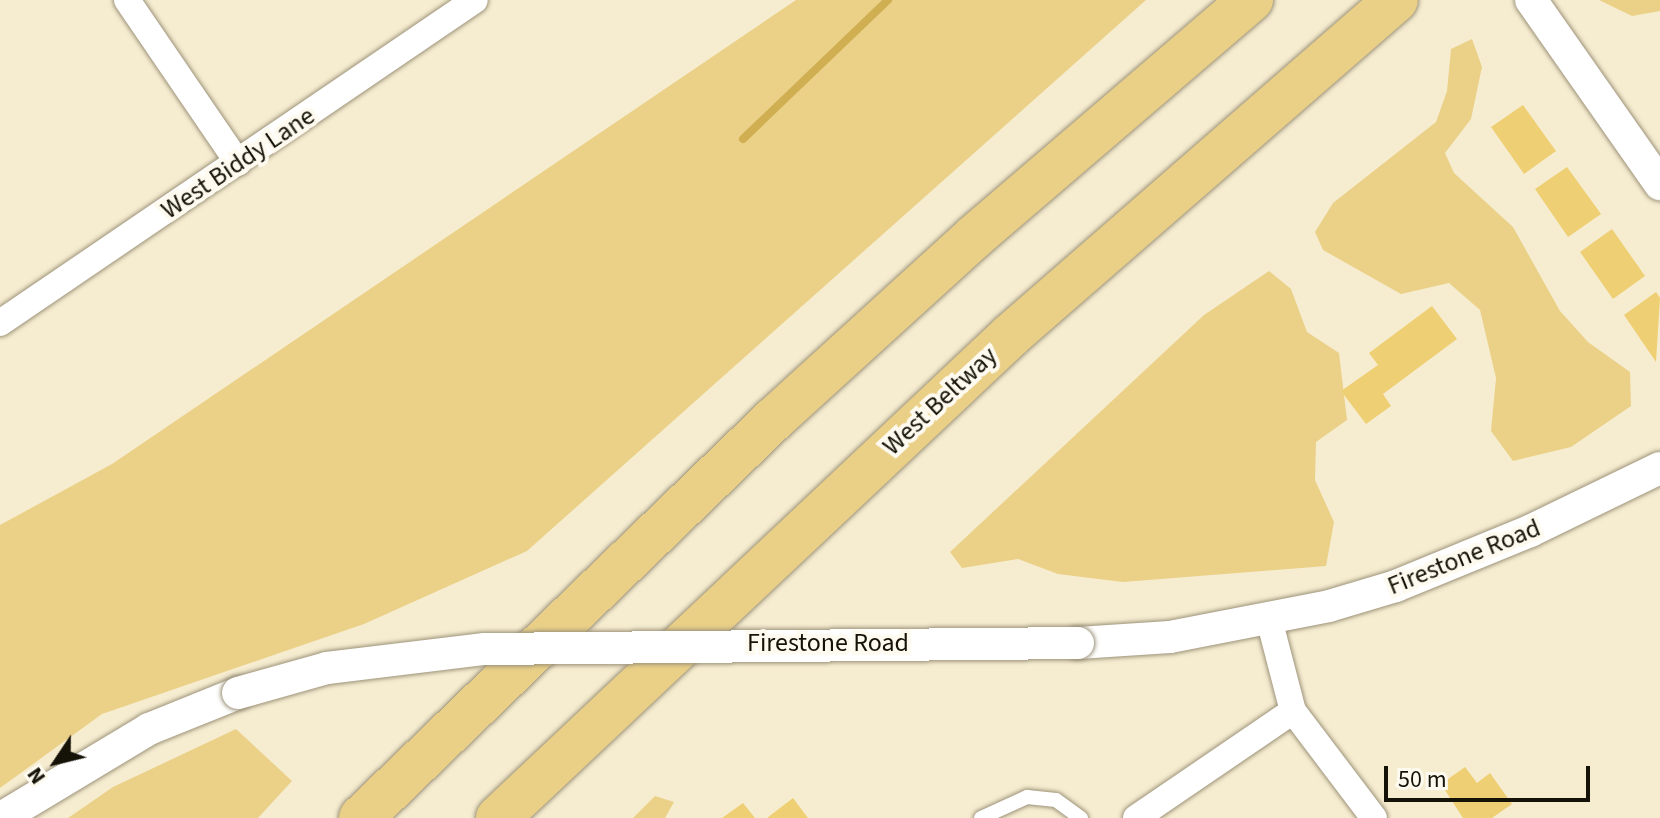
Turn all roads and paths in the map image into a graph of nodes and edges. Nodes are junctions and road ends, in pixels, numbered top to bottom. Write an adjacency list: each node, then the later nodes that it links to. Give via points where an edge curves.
1 (127, 0): 6 (street)
2 (475, 0): 6 (street, West Biddy Lane)
3 (1251, 0): 13 (highway, via 974,237 773,420)
4 (1396, 0): 14 (highway, West Beltway, via 1011,335)
5 (1531, 0): 7 (street)
6 (238, 163): 8 (street, West Biddy Lane)
7 (1660, 184)
8 (0, 323)
9 (1660, 468): 10 (street, Firestone Road, via 1548,523 1396,586)
10 (1269, 619): 11 (street); 12 (street, Firestone Road, bridge, via 1170,637 1078,643 485,649 327,668 238,693 149,729)
11 (1293, 711): 17 (street); 18 (street)
12 (1, 818)
13 (361, 818)
14 (498, 818)
15 (981, 818): 16 (lane, via 1027,797 1056,800)
16 (1081, 818)
17 (1136, 818)
18 (1374, 818)

